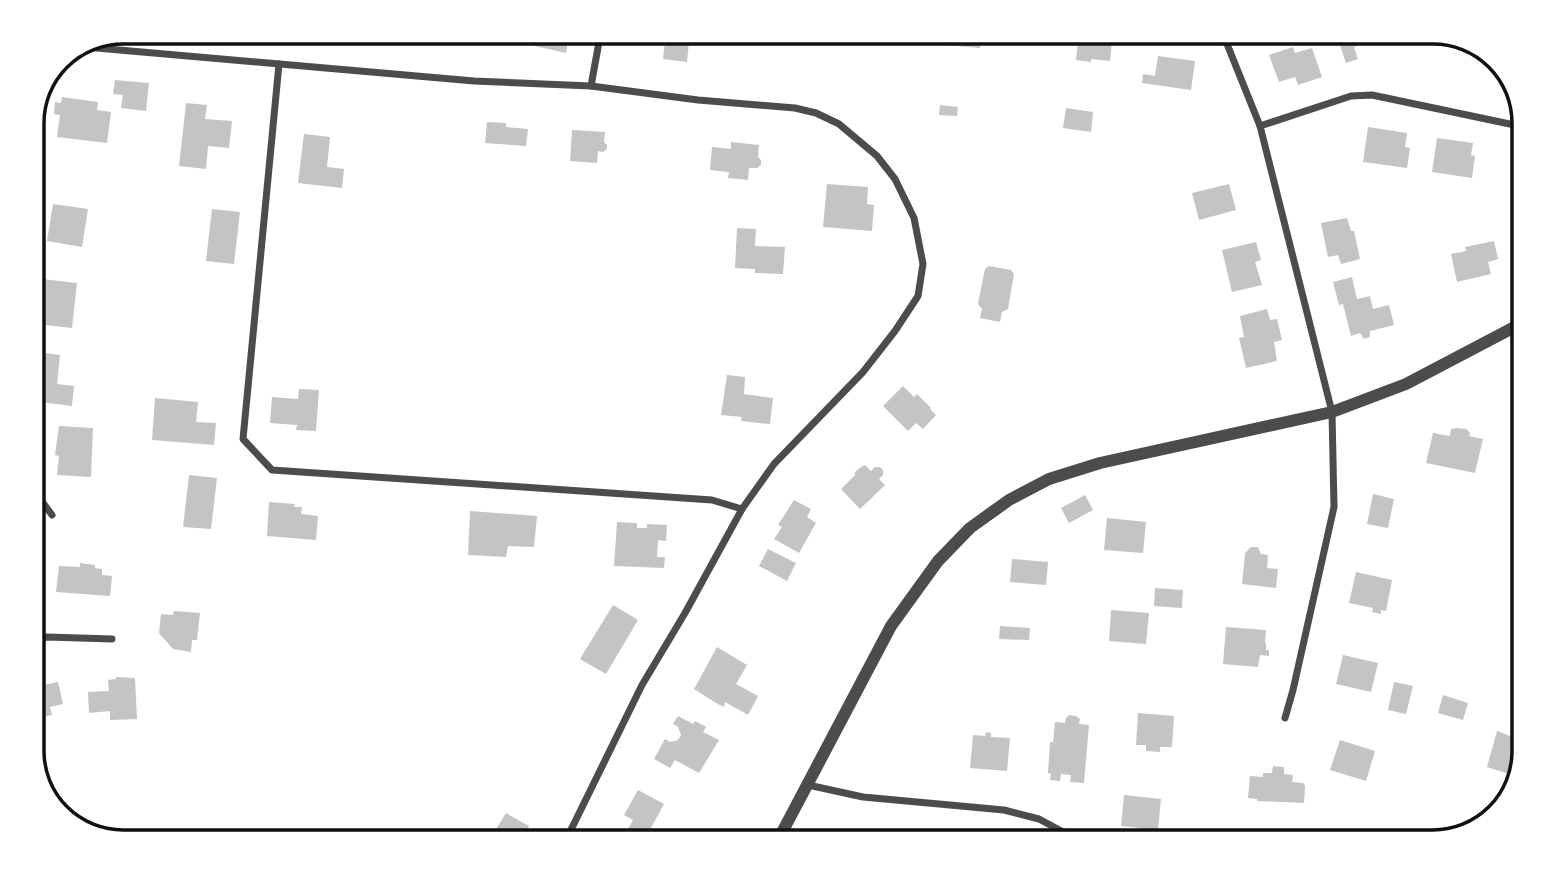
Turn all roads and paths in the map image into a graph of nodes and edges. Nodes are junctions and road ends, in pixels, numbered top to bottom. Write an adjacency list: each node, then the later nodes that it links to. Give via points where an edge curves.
1 (599, 44): 5 (street)
2 (1227, 44): 7 (street)
3 (97, 48): 4 (street)
4 (279, 64): 5 (street); 11 (street, via 243,439 272,470 712,500)
5 (591, 86): 11 (street, via 816,113 839,124 877,156 914,218 923,264 918,296 863,372 774,464)
6 (1512, 124): 7 (street, via 1372,95 1350,96)
7 (1260, 126): 9 (street)
8 (1512, 328): 9 (street, via 1406,384)
9 (1332, 412): 15 (street, via 1334,507); 16 (street, via 1100,463 1049,479 1009,500 970,528 938,561 891,626)
10 (44, 504): 12 (street)
11 (742, 509): 17 (street, via 642,685)
12 (52, 515)
13 (44, 637): 14 (street)
14 (112, 639)
15 (1284, 718)
16 (808, 785): 18 (street); 19 (street, via 863,797 1004,810)
17 (571, 830)
18 (784, 830)
19 (1060, 830)

